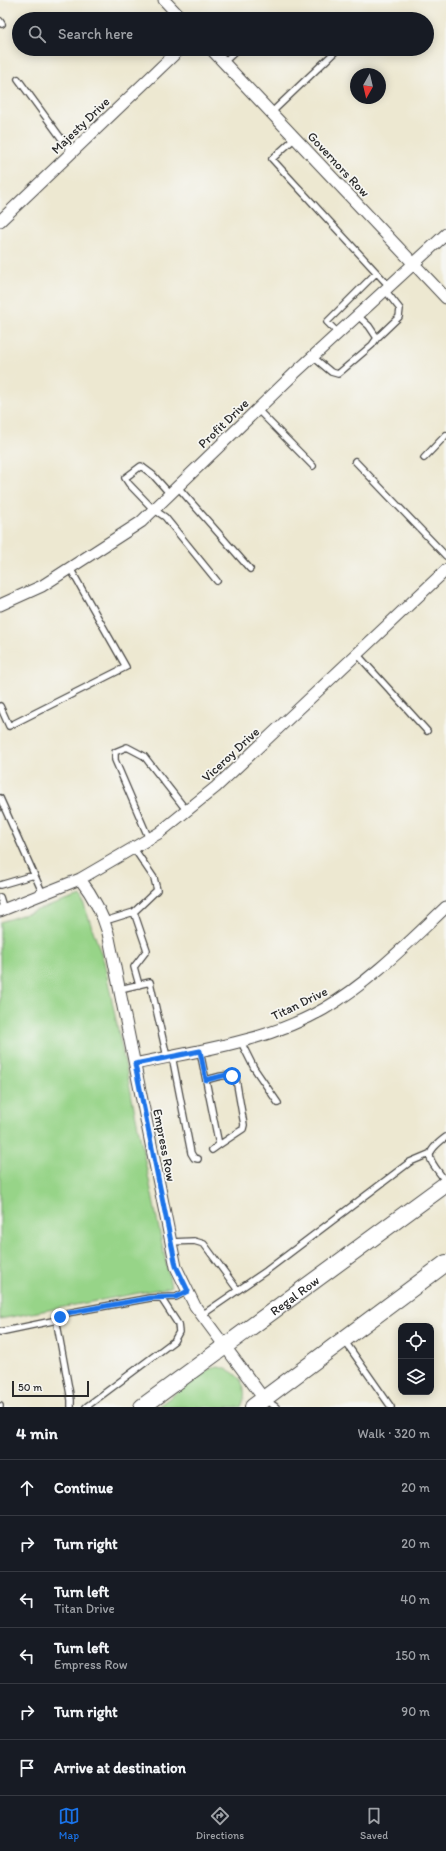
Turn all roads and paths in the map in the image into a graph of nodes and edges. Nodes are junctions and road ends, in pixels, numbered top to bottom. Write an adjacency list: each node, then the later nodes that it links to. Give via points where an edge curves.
1 (164, 0): 2 (street)
2 (175, 12)
3 (173, 56): 11 (street, Majesty Drive)
4 (218, 56): 7 (street, Governors Row)
5 (230, 56): 7 (lane)
6 (331, 56): 9 (lane)
7 (224, 62): 9 (street, Governors Row)
8 (18, 79): 11 (lane)
9 (271, 113): 10 (street, Governors Row)
10 (295, 138): 14 (street, Governors Row); 15 (lane, via 272,159)
11 (72, 153): 12 (street, Majesty Drive)
12 (0, 221)
13 (446, 234): 14 (street, Profit Drive)
14 (413, 264): 16 (street, Profit Drive); 17 (street, Governors Row)
15 (376, 273): 16 (lane); 19 (lane, via 327,322)
16 (387, 288): 18 (street, Profit Drive); 20 (lane, via 400,309 399,317)
17 (446, 298)
18 (358, 314): 19 (street, Profit Drive); 20 (lane)
19 (338, 333): 21 (street, Profit Drive)
20 (378, 338): 21 (lane, via 338,374 331,372)
21 (312, 356): 22 (street, Profit Drive)
22 (257, 409): 26 (lane); 27 (street, Profit Drive)
23 (446, 435): 24 (lane)
24 (424, 458)
25 (355, 461): 29 (lane)
26 (313, 466)
27 (174, 490): 28 (street, Profit Drive); 28 (lane, via 141,466 125,478); 31 (lane)
28 (153, 509): 30 (street, Profit Drive, via 141,522); 33 (lane, via 165,517)
29 (446, 556)
30 (70, 568): 34 (street, Profit Drive, via 42,586); 36 (lane, via 126,667 9,726)
31 (250, 568)
32 (446, 570): 35 (street, Viceroy Drive)
33 (217, 581)
34 (0, 605)
35 (357, 654): 37 (lane); 39 (street, Viceroy Drive, via 216,787)
36 (0, 706)
37 (427, 730)
38 (0, 798): 42 (lane)
39 (187, 811): 40 (street, Viceroy Drive); 40 (lane, via 144,756 127,747 114,752 115,760)
40 (149, 838): 41 (street, Viceroy Drive)
41 (133, 847): 43 (street, Viceroy Drive); 49 (lane, via 154,878 157,890)
42 (34, 875): 44 (lane); 45 (lane)
43 (80, 879): 45 (street, Viceroy Drive); 50 (street, Empress Row, via 93,896)
44 (0, 885)
45 (43, 894): 48 (street, Viceroy Drive)
46 (0, 897): 48 (lane)
47 (446, 908): 53 (street, Titan Drive, via 388,962 325,1009 287,1027)
48 (2, 910)
49 (134, 912): 50 (lane); 51 (lane, via 147,950 134,967)
50 (105, 922): 52 (street, Empress Row)
51 (139, 985): 52 (lane); 55 (lane, via 150,982)
52 (120, 989): 56 (street, Empress Row)
53 (241, 1042): 54 (street, Titan Drive); 58 (lane, via 254,1068)
54 (200, 1051): 55 (street, Titan Drive); 57 (lane)
55 (169, 1056): 56 (street, Titan Drive); 63 (lane, via 191,1153)
56 (135, 1064): 65 (street, Empress Row)
57 (206, 1080): 60 (lane); 60 (lane, via 226,1075 236,1079 244,1124 242,1129)
58 (278, 1103)
59 (446, 1137): 62 (lane, via 433,1146)
60 (219, 1146): 61 (lane)
61 (212, 1150)
62 (429, 1154): 64 (lane); 67 (lane, via 410,1162 266,1271)
63 (198, 1159)
64 (446, 1183): 74 (main road, Regal Row)
65 (171, 1242): 67 (lane, via 194,1241 204,1244); 68 (street, Empress Row, via 176,1266)
66 (446, 1263): 73 (main road)
67 (237, 1289): 70 (lane)
68 (188, 1291): 69 (lane, via 176,1297); 70 (street, Empress Row)
69 (161, 1298): 71 (lane, via 67,1313); 77 (lane, via 178,1324 179,1332 174,1341)
70 (202, 1315): 74 (street, Empress Row)
71 (57, 1320): 72 (lane); 76 (lane)
72 (0, 1332)
73 (344, 1340): 75 (main road); 79 (lane)
74 (224, 1346): 75 (street, Empress Row); 78 (main road, Regal Row)
75 (264, 1404)
76 (71, 1407)
77 (86, 1407)
78 (142, 1407)
79 (391, 1407)

